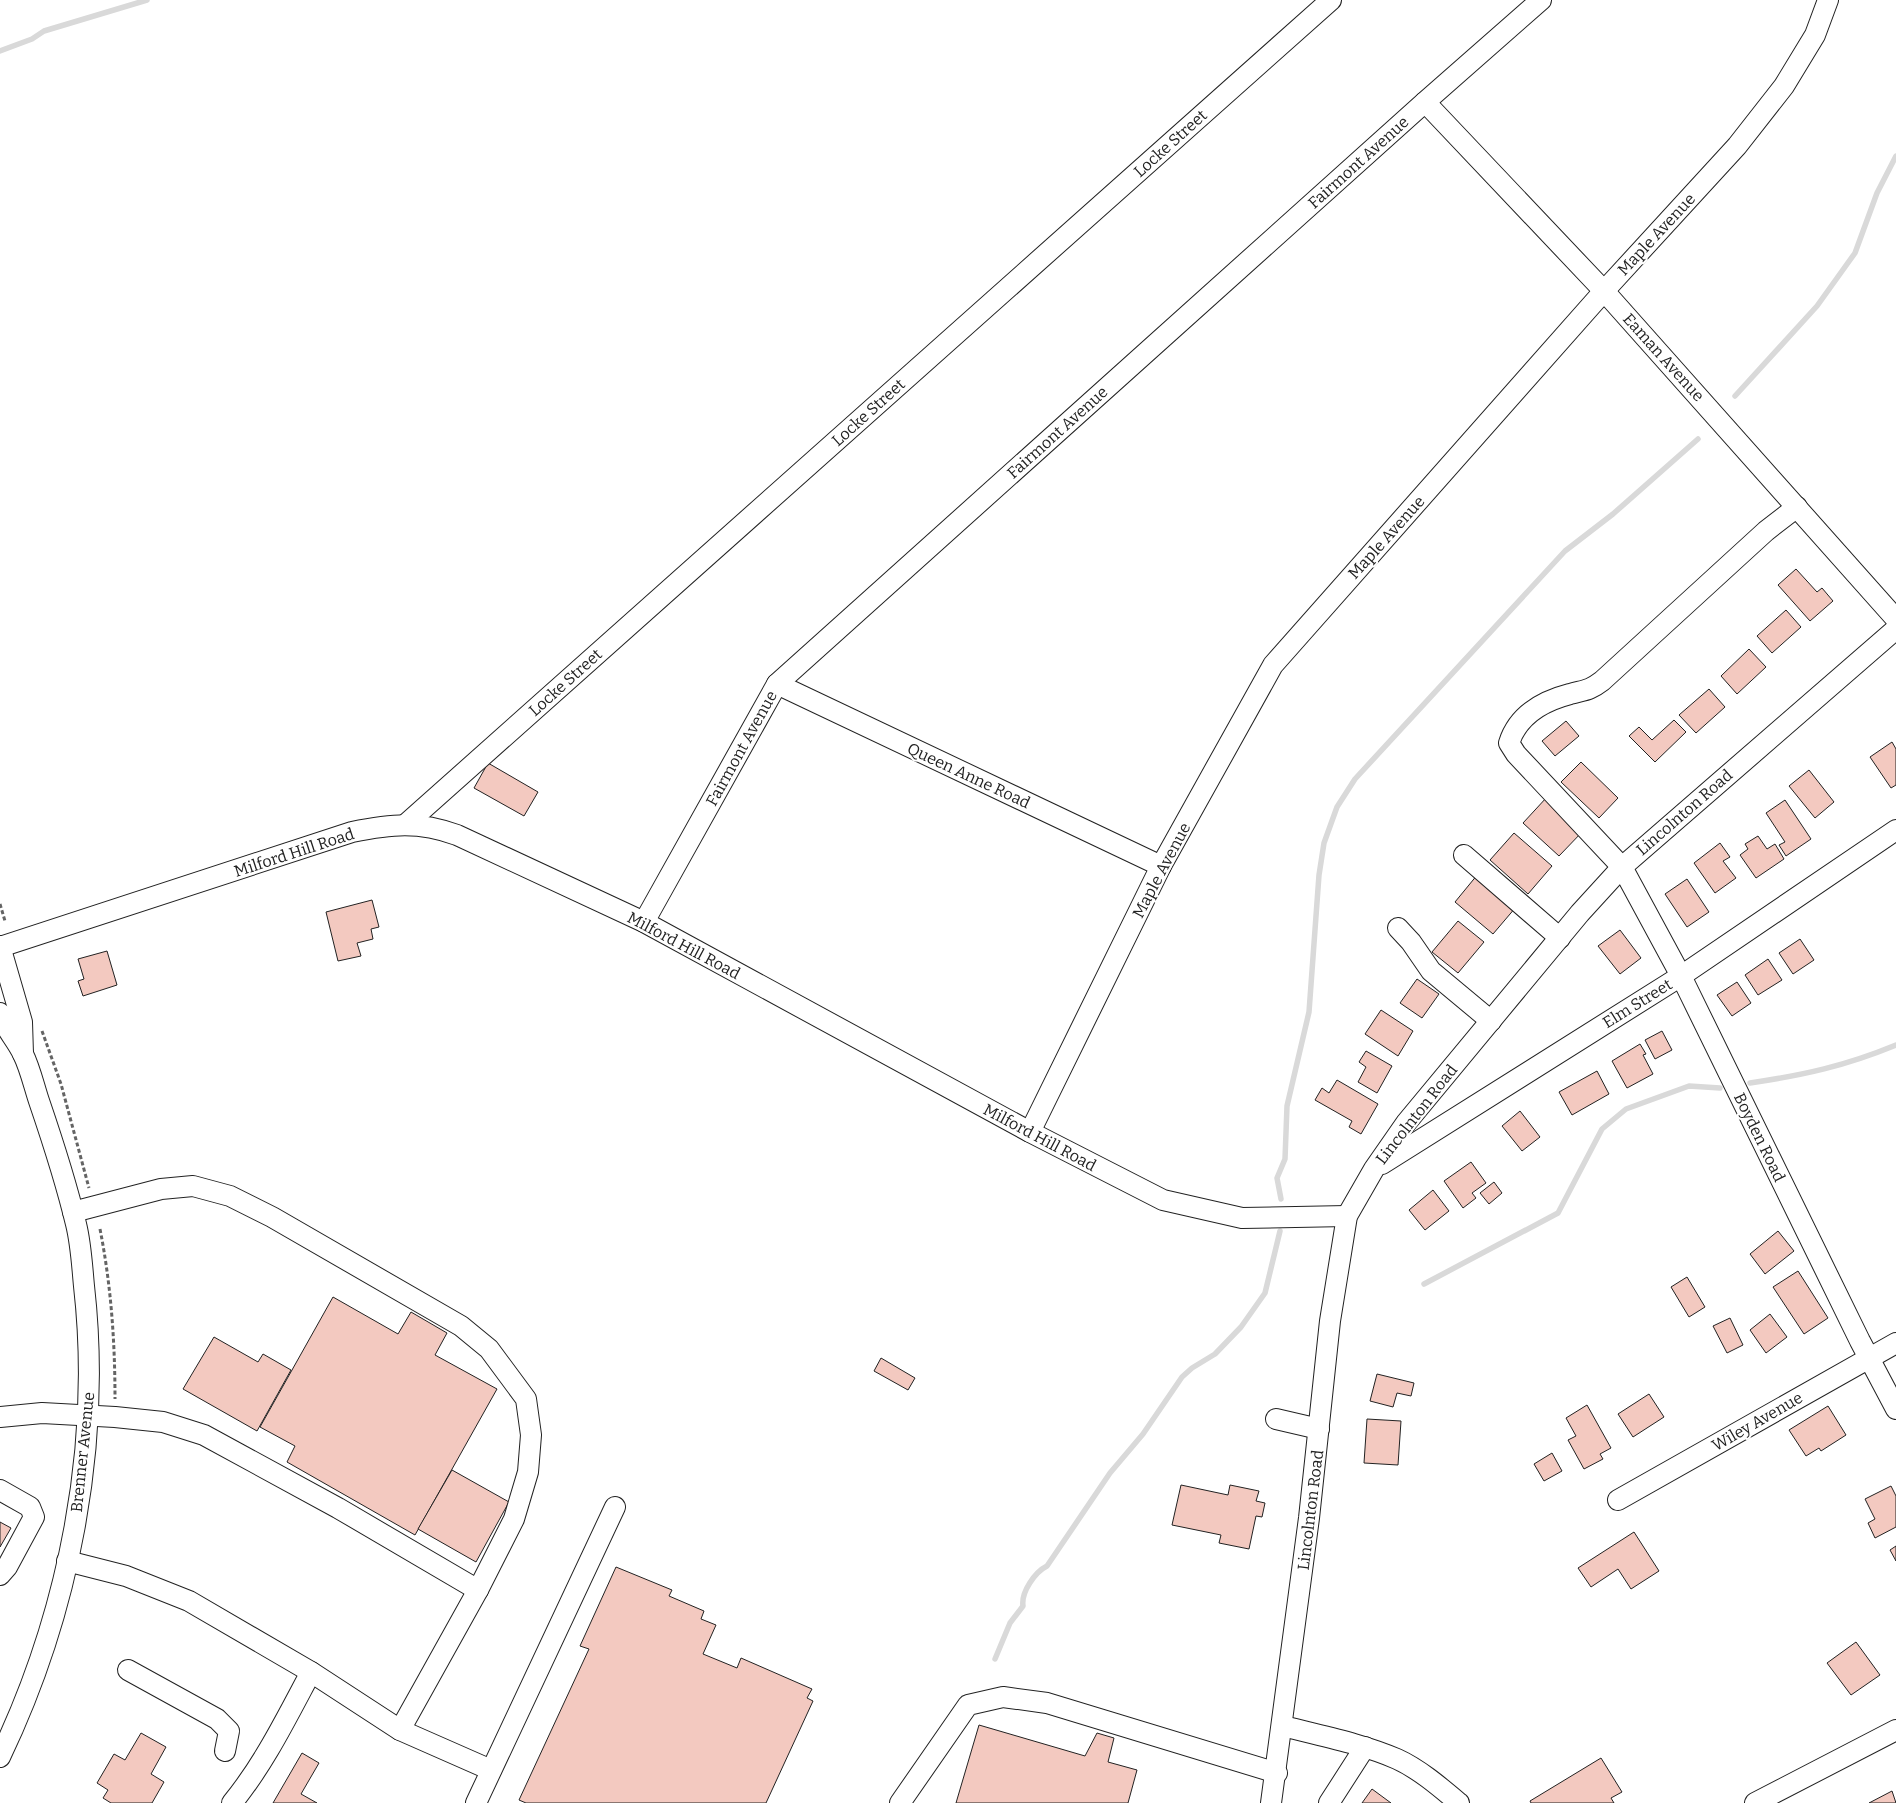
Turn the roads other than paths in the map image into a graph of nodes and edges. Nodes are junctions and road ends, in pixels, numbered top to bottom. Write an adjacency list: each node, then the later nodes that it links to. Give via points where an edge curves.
1 (1331, 0): 10 (street, Locke Street)
2 (1541, 0): 4 (street, Fairmont Avenue)
3 (1828, 0): 5 (street, Maple Avenue, via 1815,35 1784,86 1737,146)
4 (1425, 102): 5 (street, Eaman Avenue); 9 (street, Fairmont Avenue)
5 (1604, 291): 6 (street, Eaman Avenue); 13 (street, Maple Avenue, via 1273,664)
6 (1797, 507): 7 (street, Eaman Avenue); 14 (street, Boyden Road, via 1766,531 1590,691 1549,701 1524,717 1514,728 1509,743 1516,754)
7 (1896, 619)
8 (1896, 628): 14 (street, Lincolnton Road)
9 (777, 684): 13 (street, Queen Anne Road); 15 (street, Fairmont Avenue)
10 (405, 825): 15 (street, Milford Hill Road, via 433,826 457,835); 18 (street, Milford Hill Road, via 352,832)
11 (1896, 830): 19 (street, Elm Street)
12 (1464, 855): 17 (street)
13 (1161, 866): 23 (street, Maple Avenue)
14 (1622, 867): 17 (street, Lincolnton Road); 19 (street, Boyden Road)
15 (644, 922): 23 (street, Milford Hill Road)
16 (1398, 928): 21 (street, via 1432,971)
17 (1560, 938): 21 (street, Lincolnton Road)
18 (0, 947): 22 (street, Brenner Avenue, via 22,1022)
19 (1681, 976): 24 (street, Elm Street); 28 (street, Boyden Road)
20 (0, 1014): 22 (street, Brenner Avenue)
21 (1491, 1021): 24 (street, Lincolnton Road, via 1406,1123)
22 (23, 1054): 25 (street, Brenner Avenue, via 56,1148)
23 (1030, 1132): 26 (street, Milford Hill Road, via 1163,1200 1242,1218)
24 (1374, 1169): 26 (street, Lincolnton Road)
25 (73, 1212): 30 (street, Brenner Avenue, via 87,1310); 39 (street, via 161,1189 193,1186 230,1196 461,1326 488,1349 526,1399 531,1435 528,1472 514,1519)
26 (1347, 1216): 33 (street, Lincolnton Road, via 1336,1280)
27 (1896, 1343): 28 (street, Wiley Avenue)
28 (1868, 1357): 29 (street, Boyden Road); 35 (street, Wiley Avenue)
29 (1896, 1409)
30 (89, 1415): 31 (street, via 32,1413); 37 (street, Brenner Avenue); 39 (street, via 163,1422 204,1435)
31 (0, 1417)
32 (1276, 1419): 33 (street)
33 (1319, 1429): 42 (street, Lincolnton Road)
34 (0, 1490): 38 (street, via 30,1507 34,1517)
35 (1618, 1500)
36 (615, 1507): 48 (street)
37 (67, 1561): 41 (street, via 126,1576 190,1601); 47 (street, Brenner Avenue, via 49,1634 18,1721)
38 (0, 1575)
39 (478, 1590): 43 (street)
40 (128, 1670): 46 (street, via 218,1719 229,1731)
41 (311, 1672): 43 (street); 50 (street, via 282,1727)
42 (1283, 1726): 45 (street); 49 (street, Lincolnton Road)
43 (400, 1730): 48 (street)
44 (1896, 1730): 56 (street)
45 (1365, 1747): 54 (street); 55 (street, via 1398,1760 1435,1782)
46 (225, 1752)
47 (0, 1758)
48 (491, 1770): 51 (street)
49 (1277, 1773): 52 (street, via 1047,1703 1003,1697 968,1705); 53 (street, Lincolnton Road)
50 (232, 1803)
51 (476, 1803)
52 (900, 1803)
53 (1271, 1803)
54 (1329, 1803)
55 (1459, 1803)
56 (1755, 1803)

